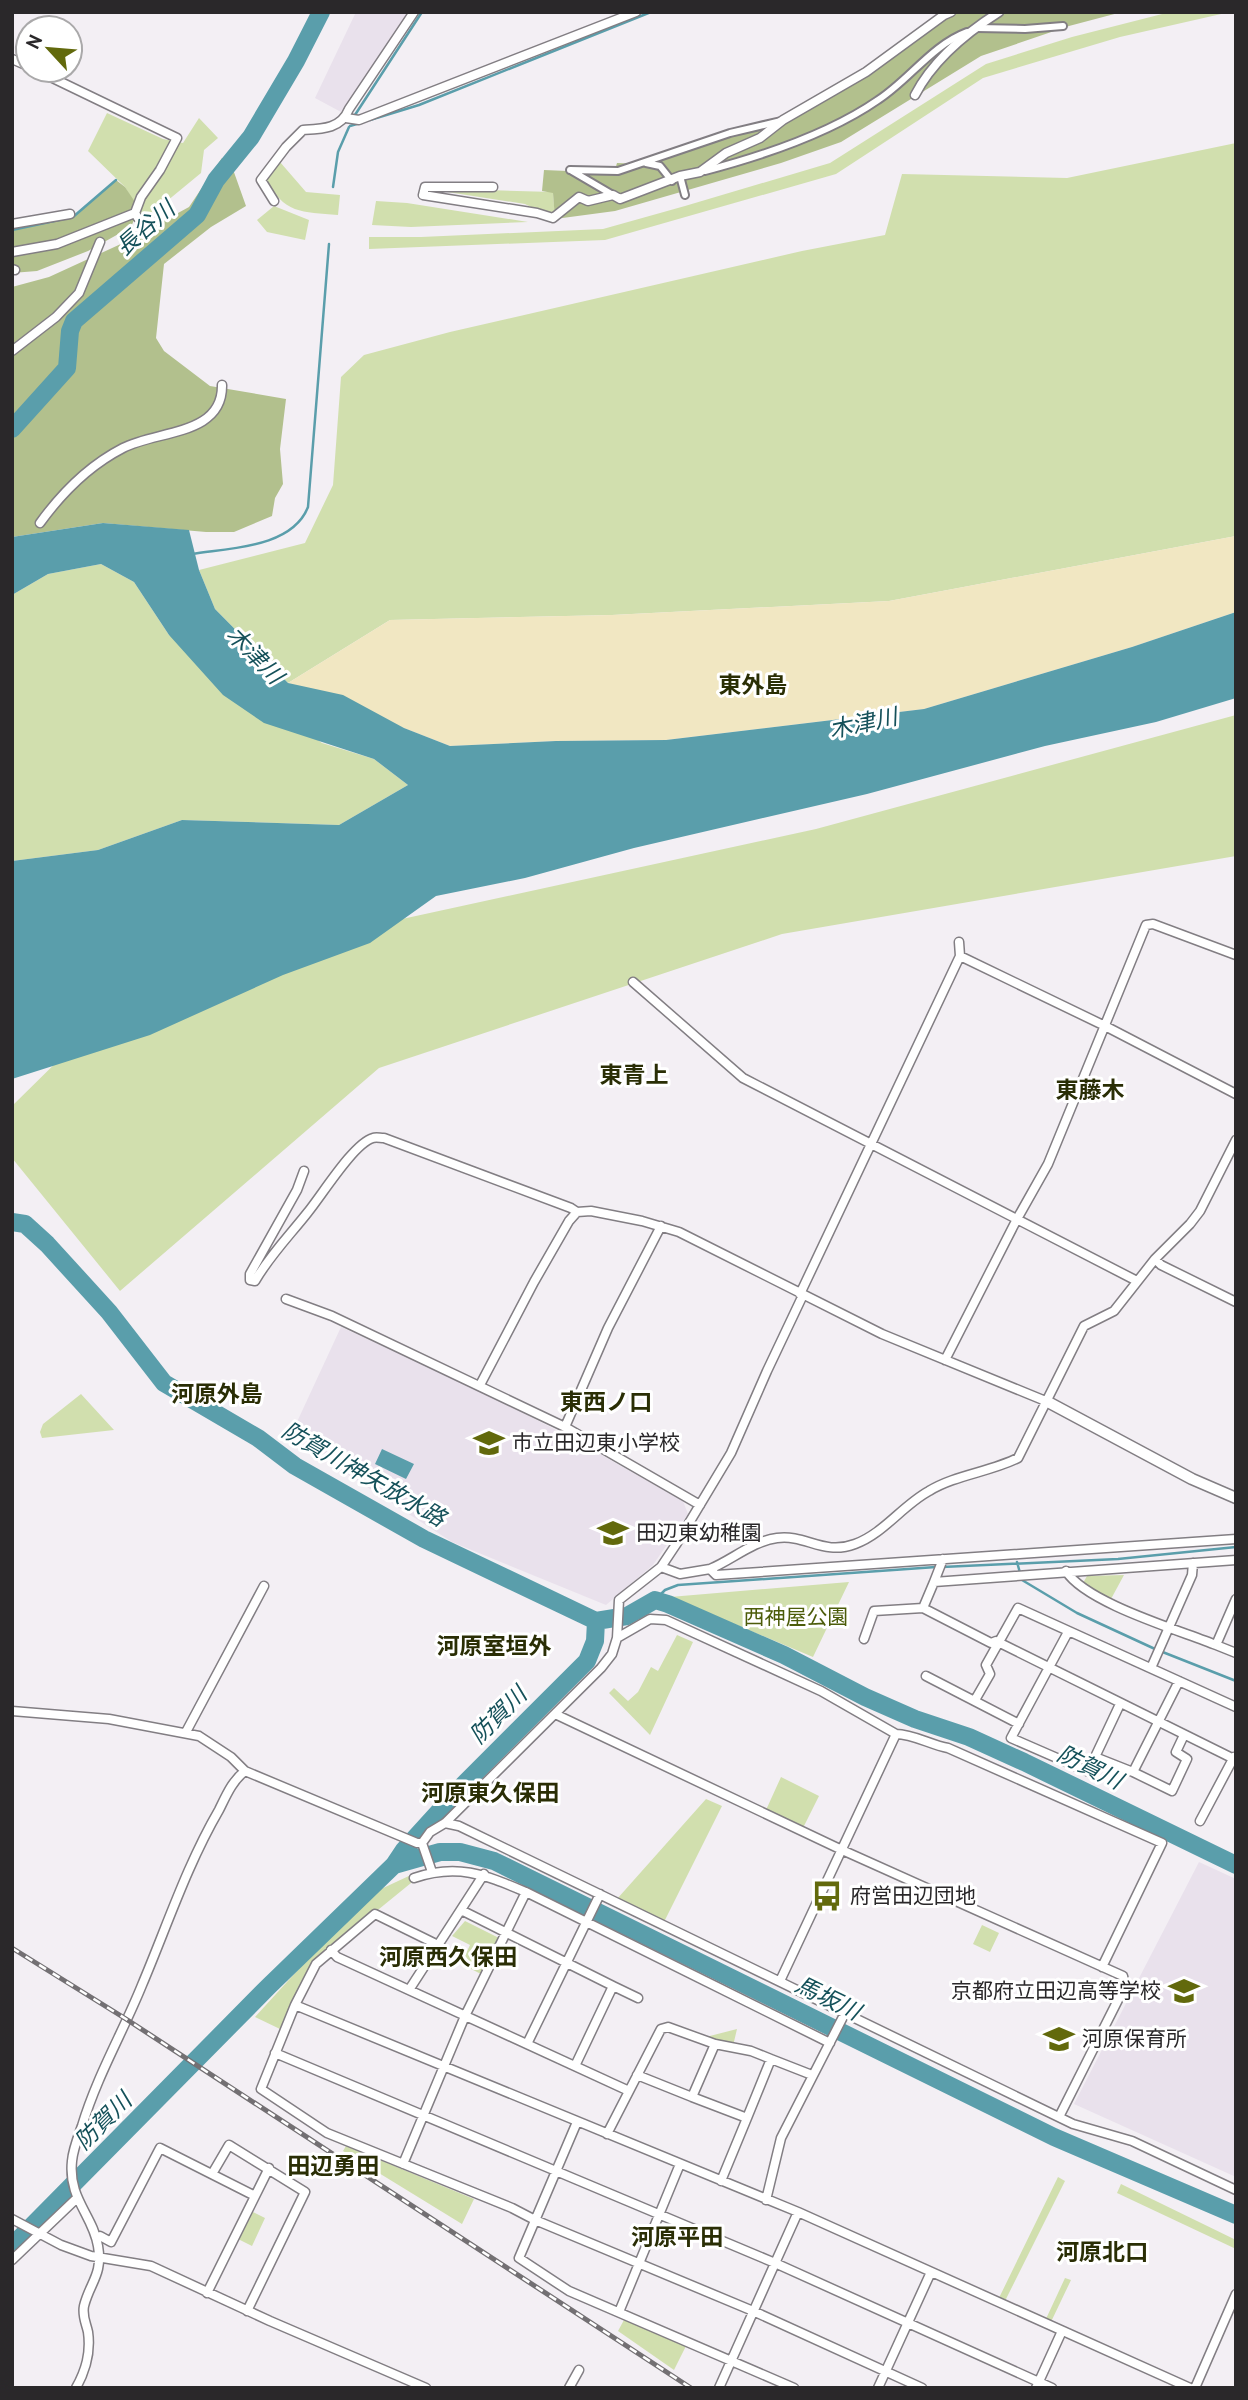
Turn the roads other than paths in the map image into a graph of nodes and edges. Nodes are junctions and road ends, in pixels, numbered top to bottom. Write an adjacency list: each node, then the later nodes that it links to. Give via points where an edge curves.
1 (414, 12): 9 (street)
2 (636, 12): 9 (street, via 359,120)
3 (951, 12): 10 (street, via 866,72)
4 (999, 12): 6 (street)
5 (1063, 26): 6 (street)
6 (972, 30): 8 (street, via 922,81); 12 (street, via 950,38 877,101 833,127)
7 (65, 84): 21 (street, via 177,138 141,197 136,215 57,244)
8 (915, 95)
9 (346, 118): 17 (street, via 329,129 303,130 286,147 261,180)
10 (783, 120): 11 (street); 12 (street)
11 (644, 162): 13 (street, via 660,166); 15 (street, via 618,171 570,170)
12 (700, 172): 13 (street)
13 (676, 178): 15 (street, via 620,199); 16 (street)
14 (493, 187): 15 (street, via 425,187 423,195 553,218 579,197 588,201)
15 (613, 195)
16 (685, 195)
17 (274, 201)
18 (70, 214): 19 (street)
19 (12, 224)
20 (100, 242): 22 (street, via 79,293 57,317)
21 (12, 252)
22 (12, 351)
23 (222, 385): 24 (street, via 217,410 208,418 123,447 67,490)
24 (40, 523)
25 (959, 942): 27 (street)
26 (1236, 955): 29 (street, via 1146,925)
27 (960, 957): 29 (street); 32 (street)
28 (633, 982): 32 (street, via 744,1078)
29 (1105, 1026): 30 (street); 35 (street, via 1048,1164)
30 (1236, 1094)
31 (1236, 1140): 37 (street, via 1200,1211)
32 (870, 1144): 35 (street); 39 (street)
33 (304, 1171): 34 (street, via 250,1280 255,1281 267,1259 339,1170 373,1138 384,1138)
34 (577, 1212): 36 (street); 43 (street)
35 (1017, 1219): 38 (street); 42 (street)
36 (661, 1226): 39 (street); 45 (street, via 608,1328)
37 (1155, 1259): 38 (street); 41 (street)
38 (1137, 1281): 44 (street, via 1114,1311 1084,1326)
39 (802, 1295): 42 (street); 47 (street, via 731,1453)
40 (286, 1299): 43 (street)
41 (1236, 1302)
42 (945, 1360): 44 (street)
43 (480, 1385): 45 (street)
44 (1048, 1402): 46 (street); 53 (street, via 1018,1458 931,1489 857,1544 835,1549 778,1538)
45 (565, 1427): 47 (street)
46 (1236, 1498)
47 (700, 1505): 52 (street)
48 (1236, 1539): 49 (street)
49 (943, 1559): 53 (street, via 716,1575); 55 (street)
50 (1236, 1560): 51 (street)
51 (1193, 1563): 54 (street); 59 (street)
52 (661, 1567): 53 (street, via 680,1573); 61 (street, via 619,1600)
53 (710, 1569)
54 (1066, 1571): 55 (street); 59 (street, via 1072,1581 1107,1602)
55 (934, 1582): 58 (street)
56 (264, 1586): 77 (street)
57 (1236, 1599): 64 (street)
58 (923, 1608): 62 (street, via 874,1611); 63 (street, via 990,1643)
59 (1170, 1626): 64 (street); 67 (street)
60 (1068, 1632): 63 (street, via 1018,1608); 66 (street); 67 (street)
61 (616, 1633): 74 (street, via 612,1654); 78 (street, via 650,1619 666,1620 821,1691)
62 (864, 1639)
63 (999, 1643): 66 (street); 70 (street, via 986,1665 990,1674)
64 (1216, 1645): 65 (street)
65 (1236, 1653)
66 (1049, 1668): 71 (street); 76 (street)
67 (1151, 1668): 69 (street)
68 (926, 1676): 70 (street)
69 (1179, 1681): 72 (street); 75 (street)
70 (975, 1700): 76 (street)
71 (1120, 1704): 75 (street); 80 (street)
72 (1236, 1707)
73 (12, 1711): 77 (street, via 109,1719)
74 (555, 1714): 85 (street); 87 (street)
75 (1158, 1723): 79 (street); 83 (street)
76 (1018, 1724): 80 (street, via 1011,1738 1089,1772)
77 (186, 1732): 82 (street, via 216,1745)
78 (896, 1734): 87 (street); 99 (street, via 948,1748 1162,1843)
79 (1184, 1735): 81 (street); 83 (street, via 1176,1752 1187,1759 1172,1791)
80 (1096, 1757): 83 (street)
81 (1235, 1758): 84 (street)
82 (246, 1771): 86 (street); 130 (street, via 236,1778 203,1838 109,2053 72,2158)
83 (1133, 1772)
84 (1200, 1821)
85 (445, 1823): 86 (street, via 430,1832); 92 (street)
86 (421, 1845): 88 (street)
87 (842, 1850): 99 (street); 100 (street)
88 (431, 1868): 89 (street); 90 (street)
89 (484, 1874): 91 (street); 93 (street)
90 (414, 1878)
91 (526, 1892): 94 (street); 95 (street)
92 (598, 1898): 94 (street); 100 (street)
93 (463, 1911): 95 (street); 96 (street)
94 (588, 1918): 98 (street); 107 (street)
95 (506, 1932): 98 (street); 106 (street)
96 (438, 1945): 97 (street, via 375,1914); 102 (street)
97 (331, 1950): 102 (street); 104 (street, via 316,1964)
98 (566, 1963): 101 (street); 109 (street)
99 (1102, 1967): 119 (street, via 1123,1976 1125,1986)
100 (780, 1982): 105 (street)
101 (613, 1986): 103 (street); 112 (street)
102 (409, 1990): 106 (street)
103 (638, 1998)
104 (295, 2005): 110 (street); 113 (street)
105 (844, 2015): 107 (street); 119 (street)
106 (465, 2016): 109 (street); 113 (street)
107 (832, 2040): 115 (street)
108 (715, 2043): 111 (street); 114 (street, via 662,2029); 117 (street)
109 (527, 2044): 112 (street)
110 (275, 2053): 118 (street); 123 (street, via 261,2089 327,2133)
111 (771, 2059): 115 (street); 120 (street)
112 (575, 2066): 116 (street)
113 (443, 2067): 118 (street); 121 (street)
114 (637, 2075): 116 (street); 117 (street)
115 (812, 2075): 132 (street, via 781,2138)
116 (629, 2091): 122 (street)
117 (692, 2098): 120 (street)
118 (423, 2115): 123 (street); 126 (street)
119 (1059, 2117): 129 (street, via 1132,2141)
120 (747, 2118): 128 (street)
121 (576, 2122): 122 (street); 126 (street)
122 (607, 2134): 124 (street)
123 (402, 2164): 136 (street)
124 (680, 2164): 128 (street); 134 (street)
125 (270, 2168): 127 (street, via 229,2145); 131 (street); 146 (street, via 305,2192)
126 (556, 2170): 134 (street); 136 (street)
127 (212, 2174): 131 (street); 138 (street, via 160,2148 111,2242)
128 (721, 2181): 132 (street)
129 (1236, 2190)
130 (76, 2195): 137 (street); 138 (street)
131 (255, 2196): 144 (street)
132 (766, 2200): 133 (street)
133 (798, 2212): 142 (street); 143 (street)
134 (659, 2214): 141 (street); 142 (street)
135 (12, 2219): 137 (street)
136 (535, 2220): 141 (street); 148 (street, via 519,2258 569,2291)
137 (38, 2233): 139 (street); 140 (street)
138 (96, 2238): 139 (street)
139 (100, 2259): 144 (street, via 151,2266); 155 (street, via 83,2315 89,2354)
140 (12, 2260)
141 (639, 2263): 147 (street); 148 (street)
142 (775, 2263): 147 (street); 149 (street)
143 (931, 2272): 149 (street); 150 (street)
144 (207, 2292): 146 (street)
145 (1236, 2294): 164 (street)
146 (247, 2311): 156 (street)
147 (753, 2311): 151 (street); 153 (street)
148 (619, 2312): 151 (street)
149 (907, 2323): 153 (street); 154 (street)
150 (1062, 2331): 154 (street); 163 (street)
151 (731, 2359): 158 (street); 159 (street)
152 (579, 2370): 157 (street)
153 (886, 2371): 160 (street); 161 (street)
154 (1037, 2385): 162 (street)
155 (76, 2388)
156 (426, 2388)
157 (569, 2388)
158 (719, 2388)
159 (794, 2388)
160 (878, 2388)
161 (922, 2388)
162 (1052, 2388)
163 (1190, 2388)
164 (1195, 2388)

